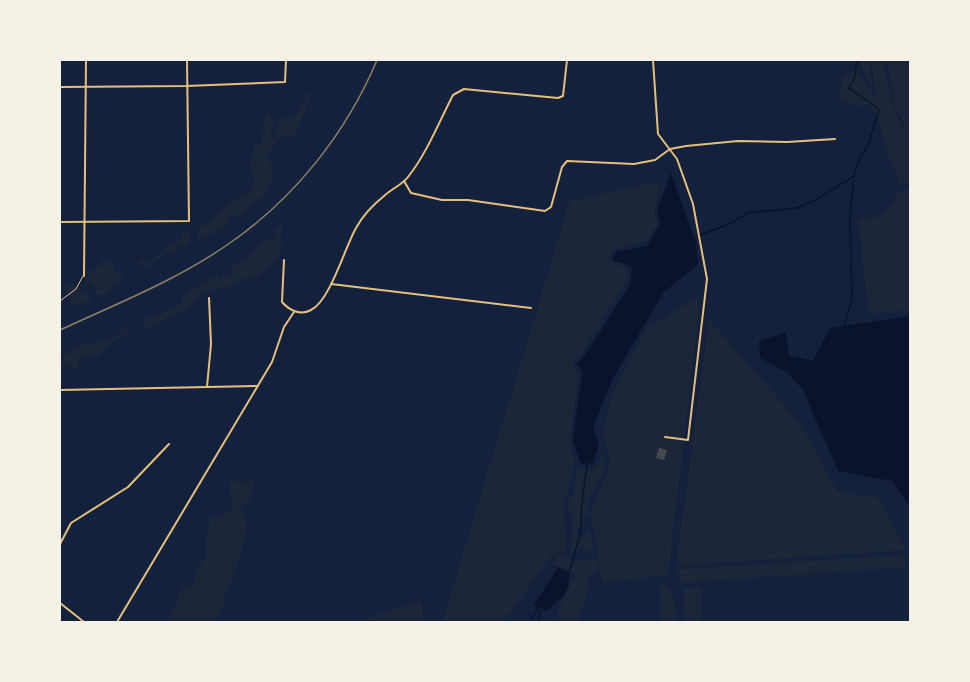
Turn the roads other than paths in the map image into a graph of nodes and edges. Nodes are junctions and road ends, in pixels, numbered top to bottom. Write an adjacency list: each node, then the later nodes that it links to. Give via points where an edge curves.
1 (86, 60): 6 (street)
2 (187, 60): 7 (street)
3 (286, 60): 7 (street, via 285,82)
4 (567, 60): 11 (street, via 563,96 558,98 464,89 457,92 453,95 416,165)
5 (653, 60): 10 (street, via 658,134)
6 (87, 86): 7 (street); 8 (street); 13 (street)
7 (186, 86): 13 (street, via 189,221)
8 (60, 87)
9 (835, 140): 10 (street, via 738,140)
10 (670, 149): 11 (street, via 655,160 634,164 567,161 562,167 551,207 545,211 419,196 411,194); 24 (street, via 677,159 693,204 707,279 688,440)
11 (404, 181): 16 (street, via 383,196 357,227)
12 (60, 222): 13 (street)
13 (84, 223): 15 (street)
14 (284, 260): 20 (street, via 282,302)
15 (84, 276): 18 (lane, via 76,289)
16 (331, 284): 19 (street); 20 (street, via 321,301 311,310)
17 (209, 298): 22 (street, via 211,344)
18 (60, 302)
19 (531, 308)
20 (294, 312): 21 (street, via 284,327 272,362)
21 (257, 386): 22 (street); 29 (street)
22 (207, 387): 23 (street)
23 (60, 390)
24 (665, 437)
25 (169, 444): 26 (street, via 128,487 71,523)
26 (60, 544)
27 (60, 603): 28 (street)
28 (84, 622)
29 (117, 622)

